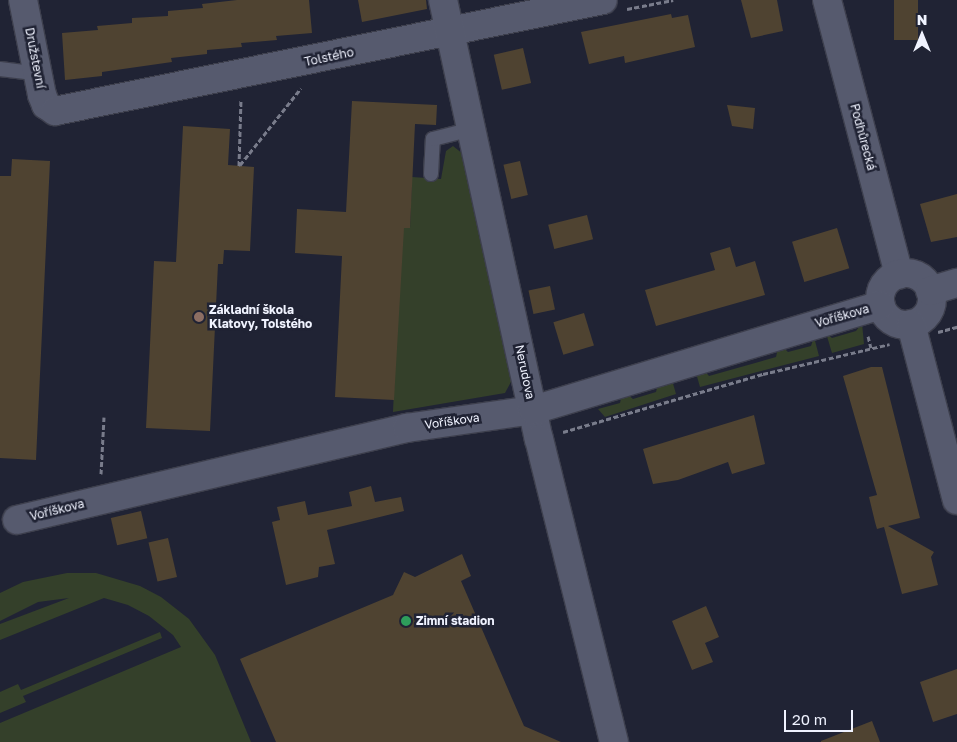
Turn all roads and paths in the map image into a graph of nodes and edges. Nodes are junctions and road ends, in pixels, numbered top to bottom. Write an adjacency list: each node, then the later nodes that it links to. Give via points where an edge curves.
1 (23, 0): 8 (street, Družstevní)
2 (443, 0): 6 (street, Nerudova)
3 (673, 0): 5 (path)
4 (827, 0): 14 (street, Podhůrecká)
5 (610, 6): 6 (street, Tolstého)
6 (451, 32): 11 (street, Tolstého); 12 (street, Nerudova)
7 (0, 69): 8 (lane)
8 (38, 74): 11 (street, Družstevní, via 46,105)
9 (304, 84): 10 (path, via 239,166)
10 (241, 91)
11 (55, 111)
12 (472, 129): 13 (lane, via 433,139); 20 (street, Nerudova)
13 (431, 174)
14 (899, 275): 16 (street, via 916,275); 17 (street, via 884,286)
15 (957, 282): 16 (street)
16 (930, 291): 18 (street, via 929,312)
17 (881, 305): 18 (street, via 894,322); 20 (street, Voříškova)
18 (911, 324): 22 (street)
19 (871, 348): 21 (path, via 763,374)
20 (533, 410): 21 (street, Nerudova); 23 (street, Voříškova, via 406,428)
21 (540, 439): 24 (street, Nerudova)
22 (957, 500)
23 (17, 520)
24 (614, 742)

